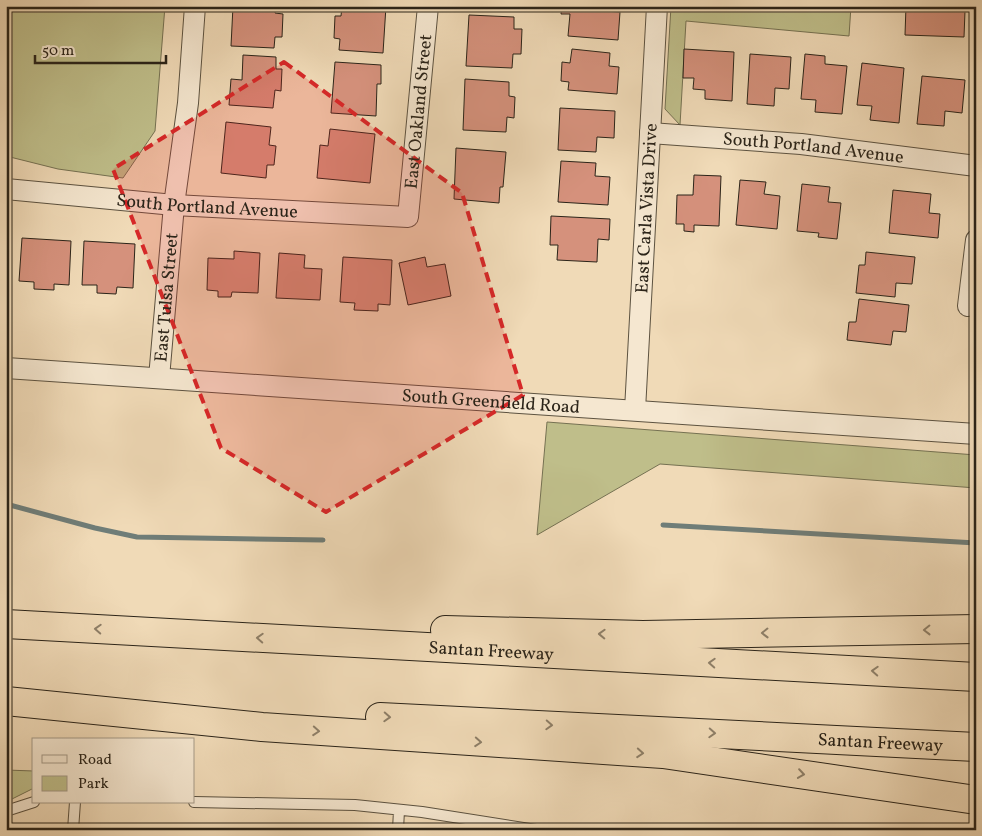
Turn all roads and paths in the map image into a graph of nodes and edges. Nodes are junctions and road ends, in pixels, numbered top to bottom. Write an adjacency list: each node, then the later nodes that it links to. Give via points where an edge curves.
1 (194, 6): 7 (street, East Tulsa Street, via 188,103)
2 (428, 6): 8 (street, East Oakland Street)
3 (657, 6): 4 (street, East Carla Vista Drive)
4 (650, 133): 5 (street, South Portland Avenue, via 801,144); 13 (street, East Carla Vista Drive)
5 (976, 166)
6 (6, 189): 7 (street, South Portland Avenue)
7 (174, 205): 8 (street, South Portland Avenue); 12 (street, East Tulsa Street)
8 (408, 218)
9 (976, 240): 10 (street)
10 (968, 306)
11 (6, 368): 12 (street, South Greenfield Road)
12 (159, 378): 13 (street, South Greenfield Road)
13 (635, 410): 14 (street, South Greenfield Road)
14 (976, 434)
15 (6, 624): 17 (highway, Santan Freeway, one-way to 15)
16 (976, 629): 17 (highway, one-way to 17, via 643,635 384,628)
17 (309, 641): 18 (highway, Santan Freeway, one-way to 17)
18 (976, 676)
19 (6, 699): 20 (highway, Santan Freeway, one-way to 20); 21 (highway, one-way to 21, via 262,727 663,754)
20 (976, 747)
21 (976, 800)
22 (195, 802): 25 (lane, via 354,805)
23 (32, 803): 26 (lane)
24 (75, 804): 27 (lane)
25 (399, 810): 28 (lane); 29 (lane)
26 (6, 811)
27 (73, 830)
28 (398, 830)
29 (536, 830)

